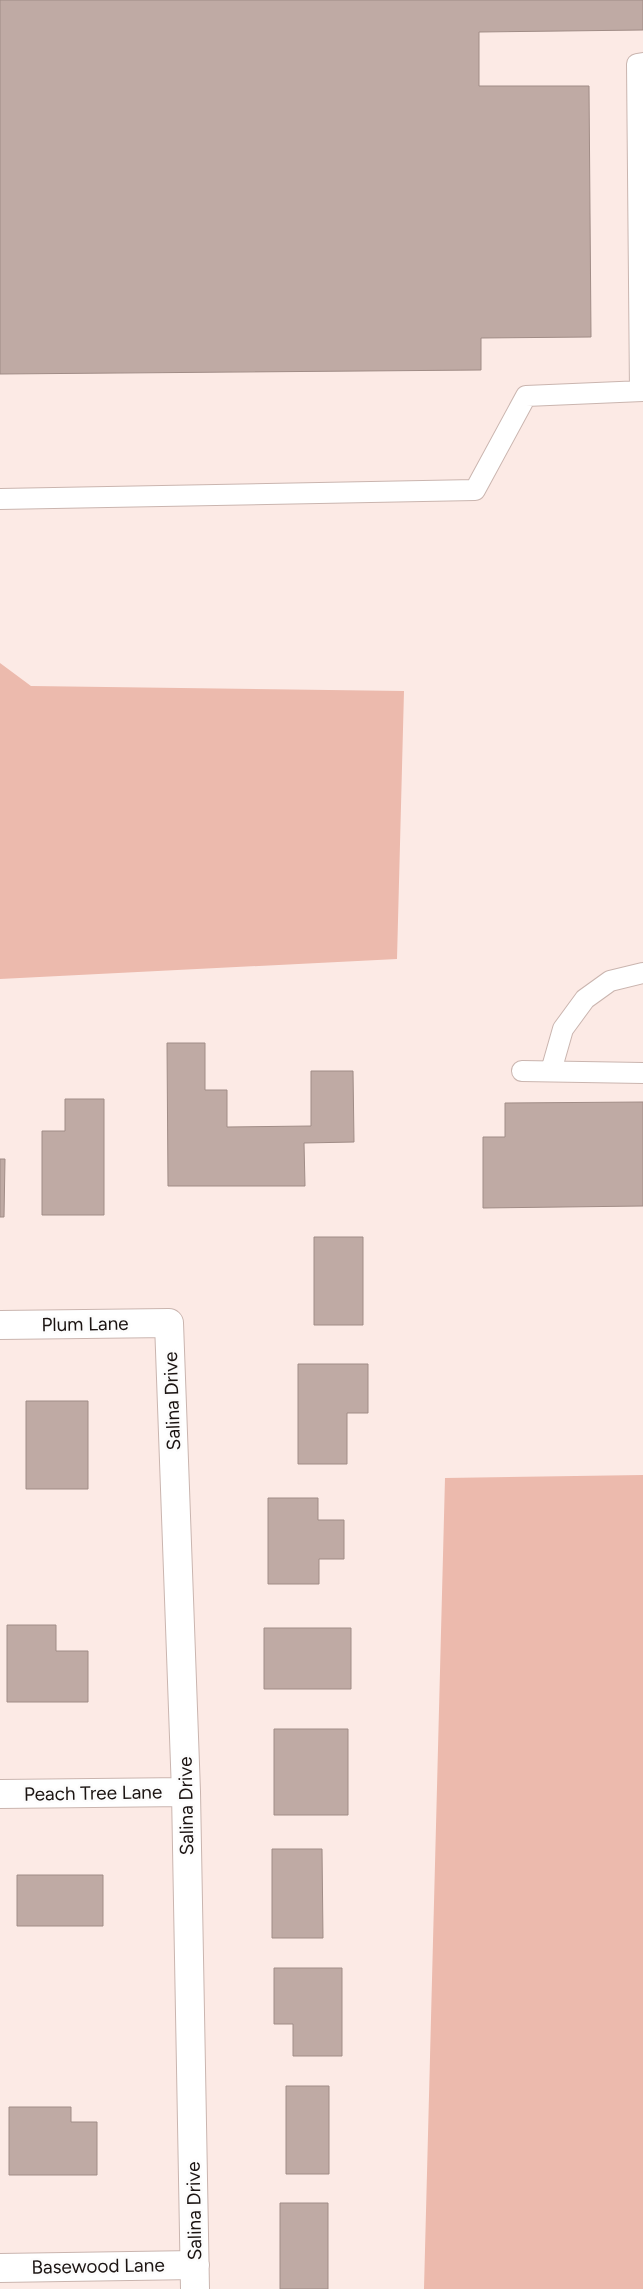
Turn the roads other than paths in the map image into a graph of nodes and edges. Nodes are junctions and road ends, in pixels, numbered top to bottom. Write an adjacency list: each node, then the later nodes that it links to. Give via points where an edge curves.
1 (643, 63): 2 (lane, via 637,64)
2 (641, 391): 3 (lane, via 526,396 475,490)
3 (0, 499)
4 (643, 973): 6 (lane, via 610,981 585,999 563,1029)
5 (522, 1071): 6 (lane)
6 (551, 1071): 7 (lane)
7 (643, 1073)
8 (169, 1323): 9 (street, Plum Lane); 10 (street, Salina Drive)
9 (0, 1325)
10 (186, 1792): 11 (street, Peach Tree Lane); 13 (street, Salina Drive)
11 (0, 1794)
12 (0, 2268): 13 (street, Basewood Lane)
13 (195, 2277)

